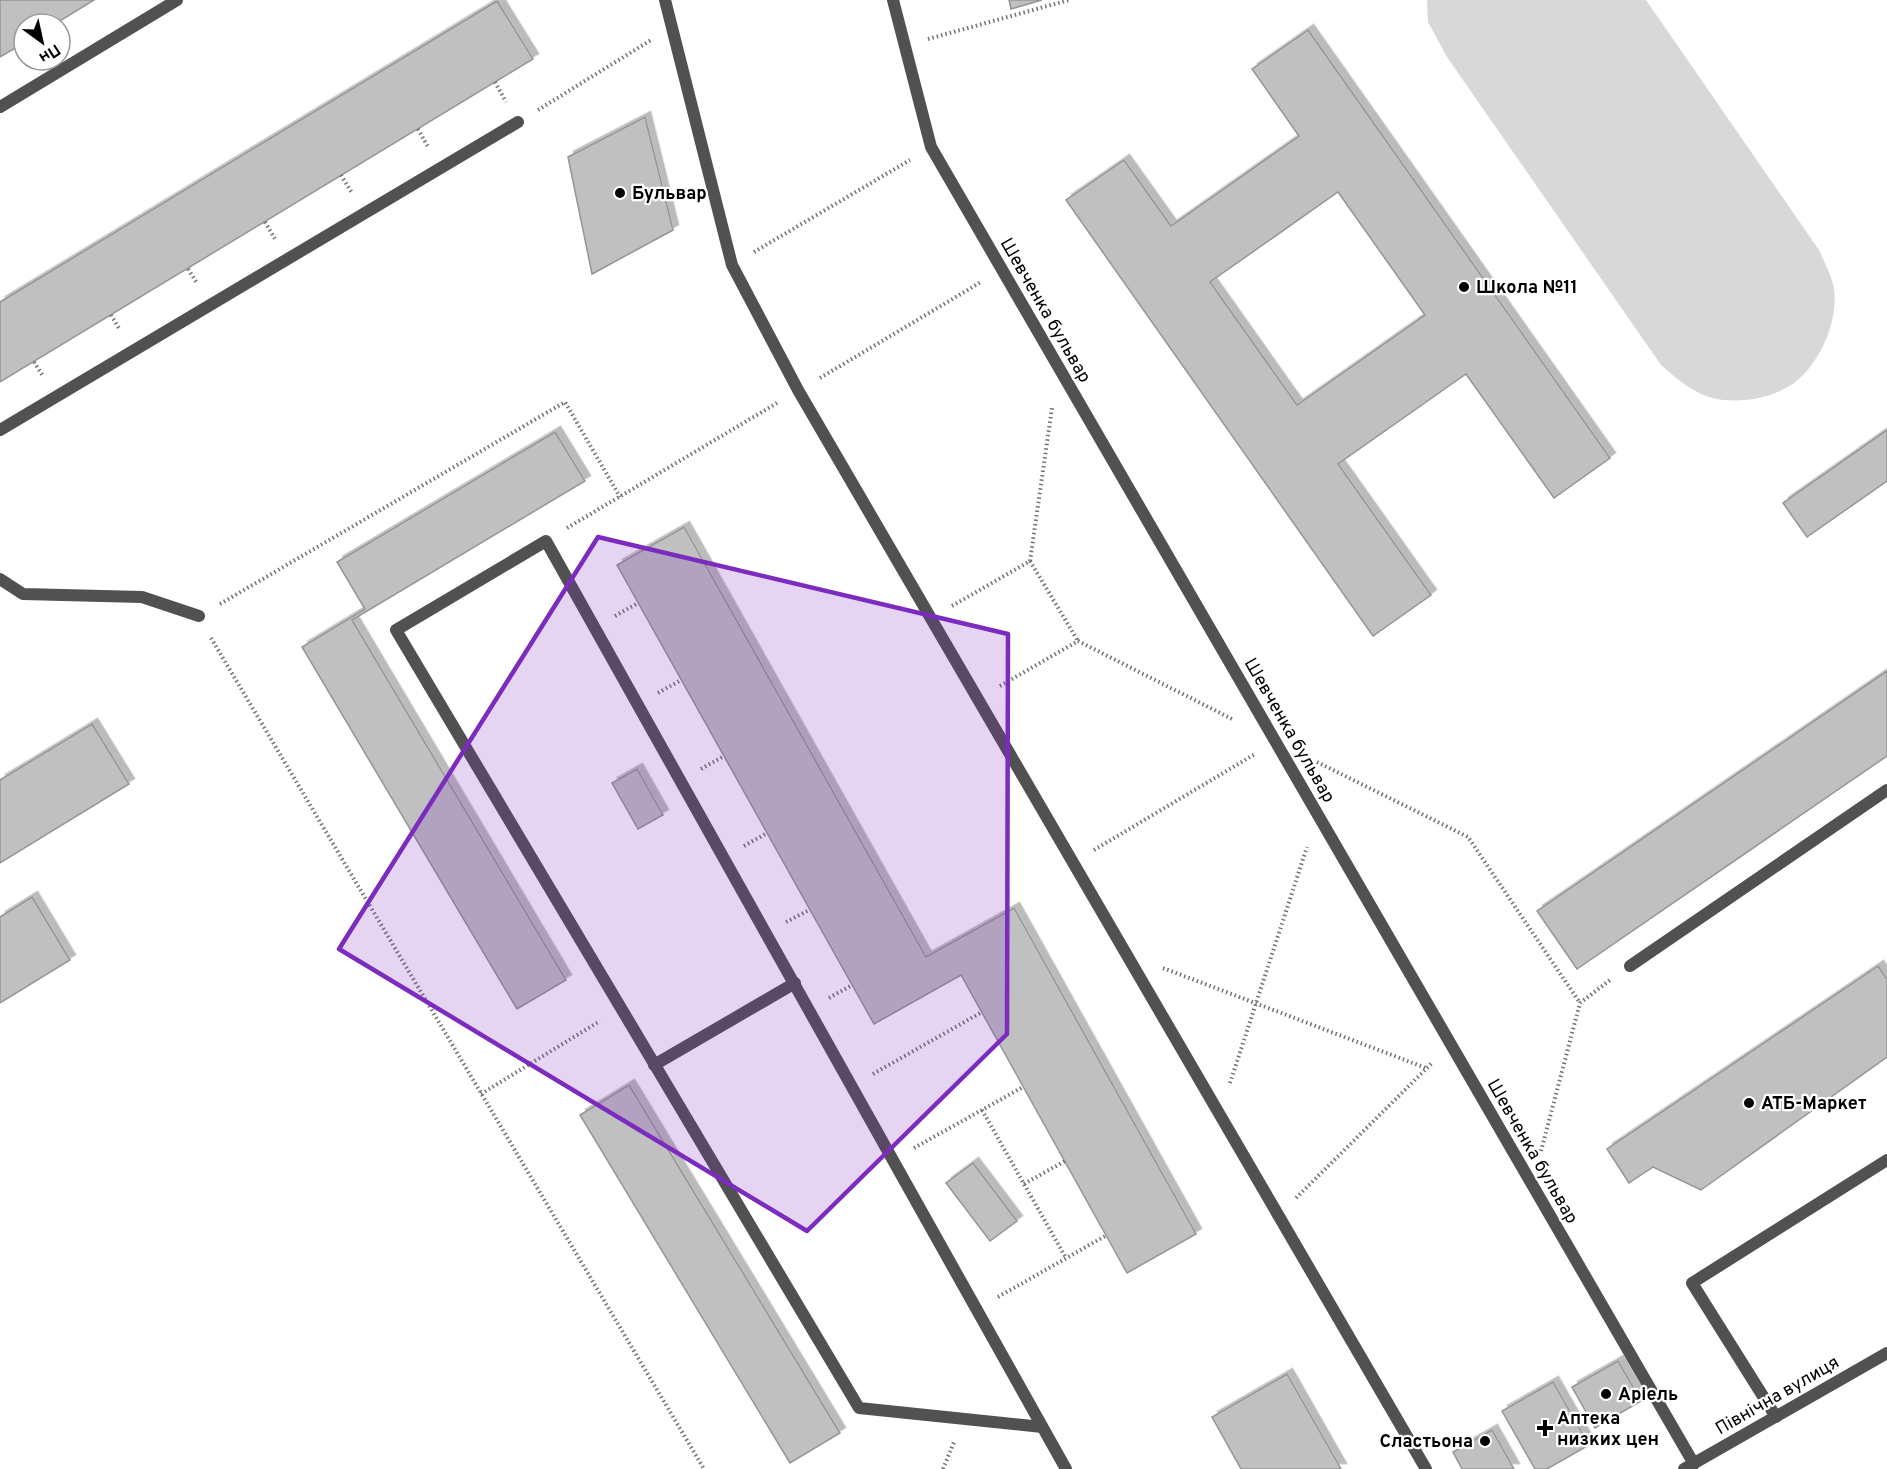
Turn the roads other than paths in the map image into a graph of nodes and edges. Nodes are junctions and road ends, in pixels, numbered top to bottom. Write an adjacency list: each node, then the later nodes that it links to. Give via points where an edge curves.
1 (177, 0): 4 (street)
2 (665, 0): 19 (street, via 732,265 798,390)
3 (893, 0): 17 (street, Шевченка бульвар, via 931,147)
4 (0, 107)
5 (518, 122): 6 (street)
6 (0, 430)
7 (0, 579): 8 (street, via 22,594 142,597)
8 (199, 616)
9 (1887, 790): 10 (street)
10 (1630, 966)
11 (795, 983): 12 (street); 12 (street, via 546,541 396,630); 16 (street)
12 (654, 1065): 16 (street, via 859,1408)
13 (1887, 1160): 15 (street, via 1692,1283)
14 (1887, 1353): 15 (street, Північна вулиця)
15 (1776, 1417): 17 (street, Північна вулиця)
16 (1042, 1427): 18 (street)
17 (1691, 1467)
18 (1066, 1469)
19 (1426, 1469)

